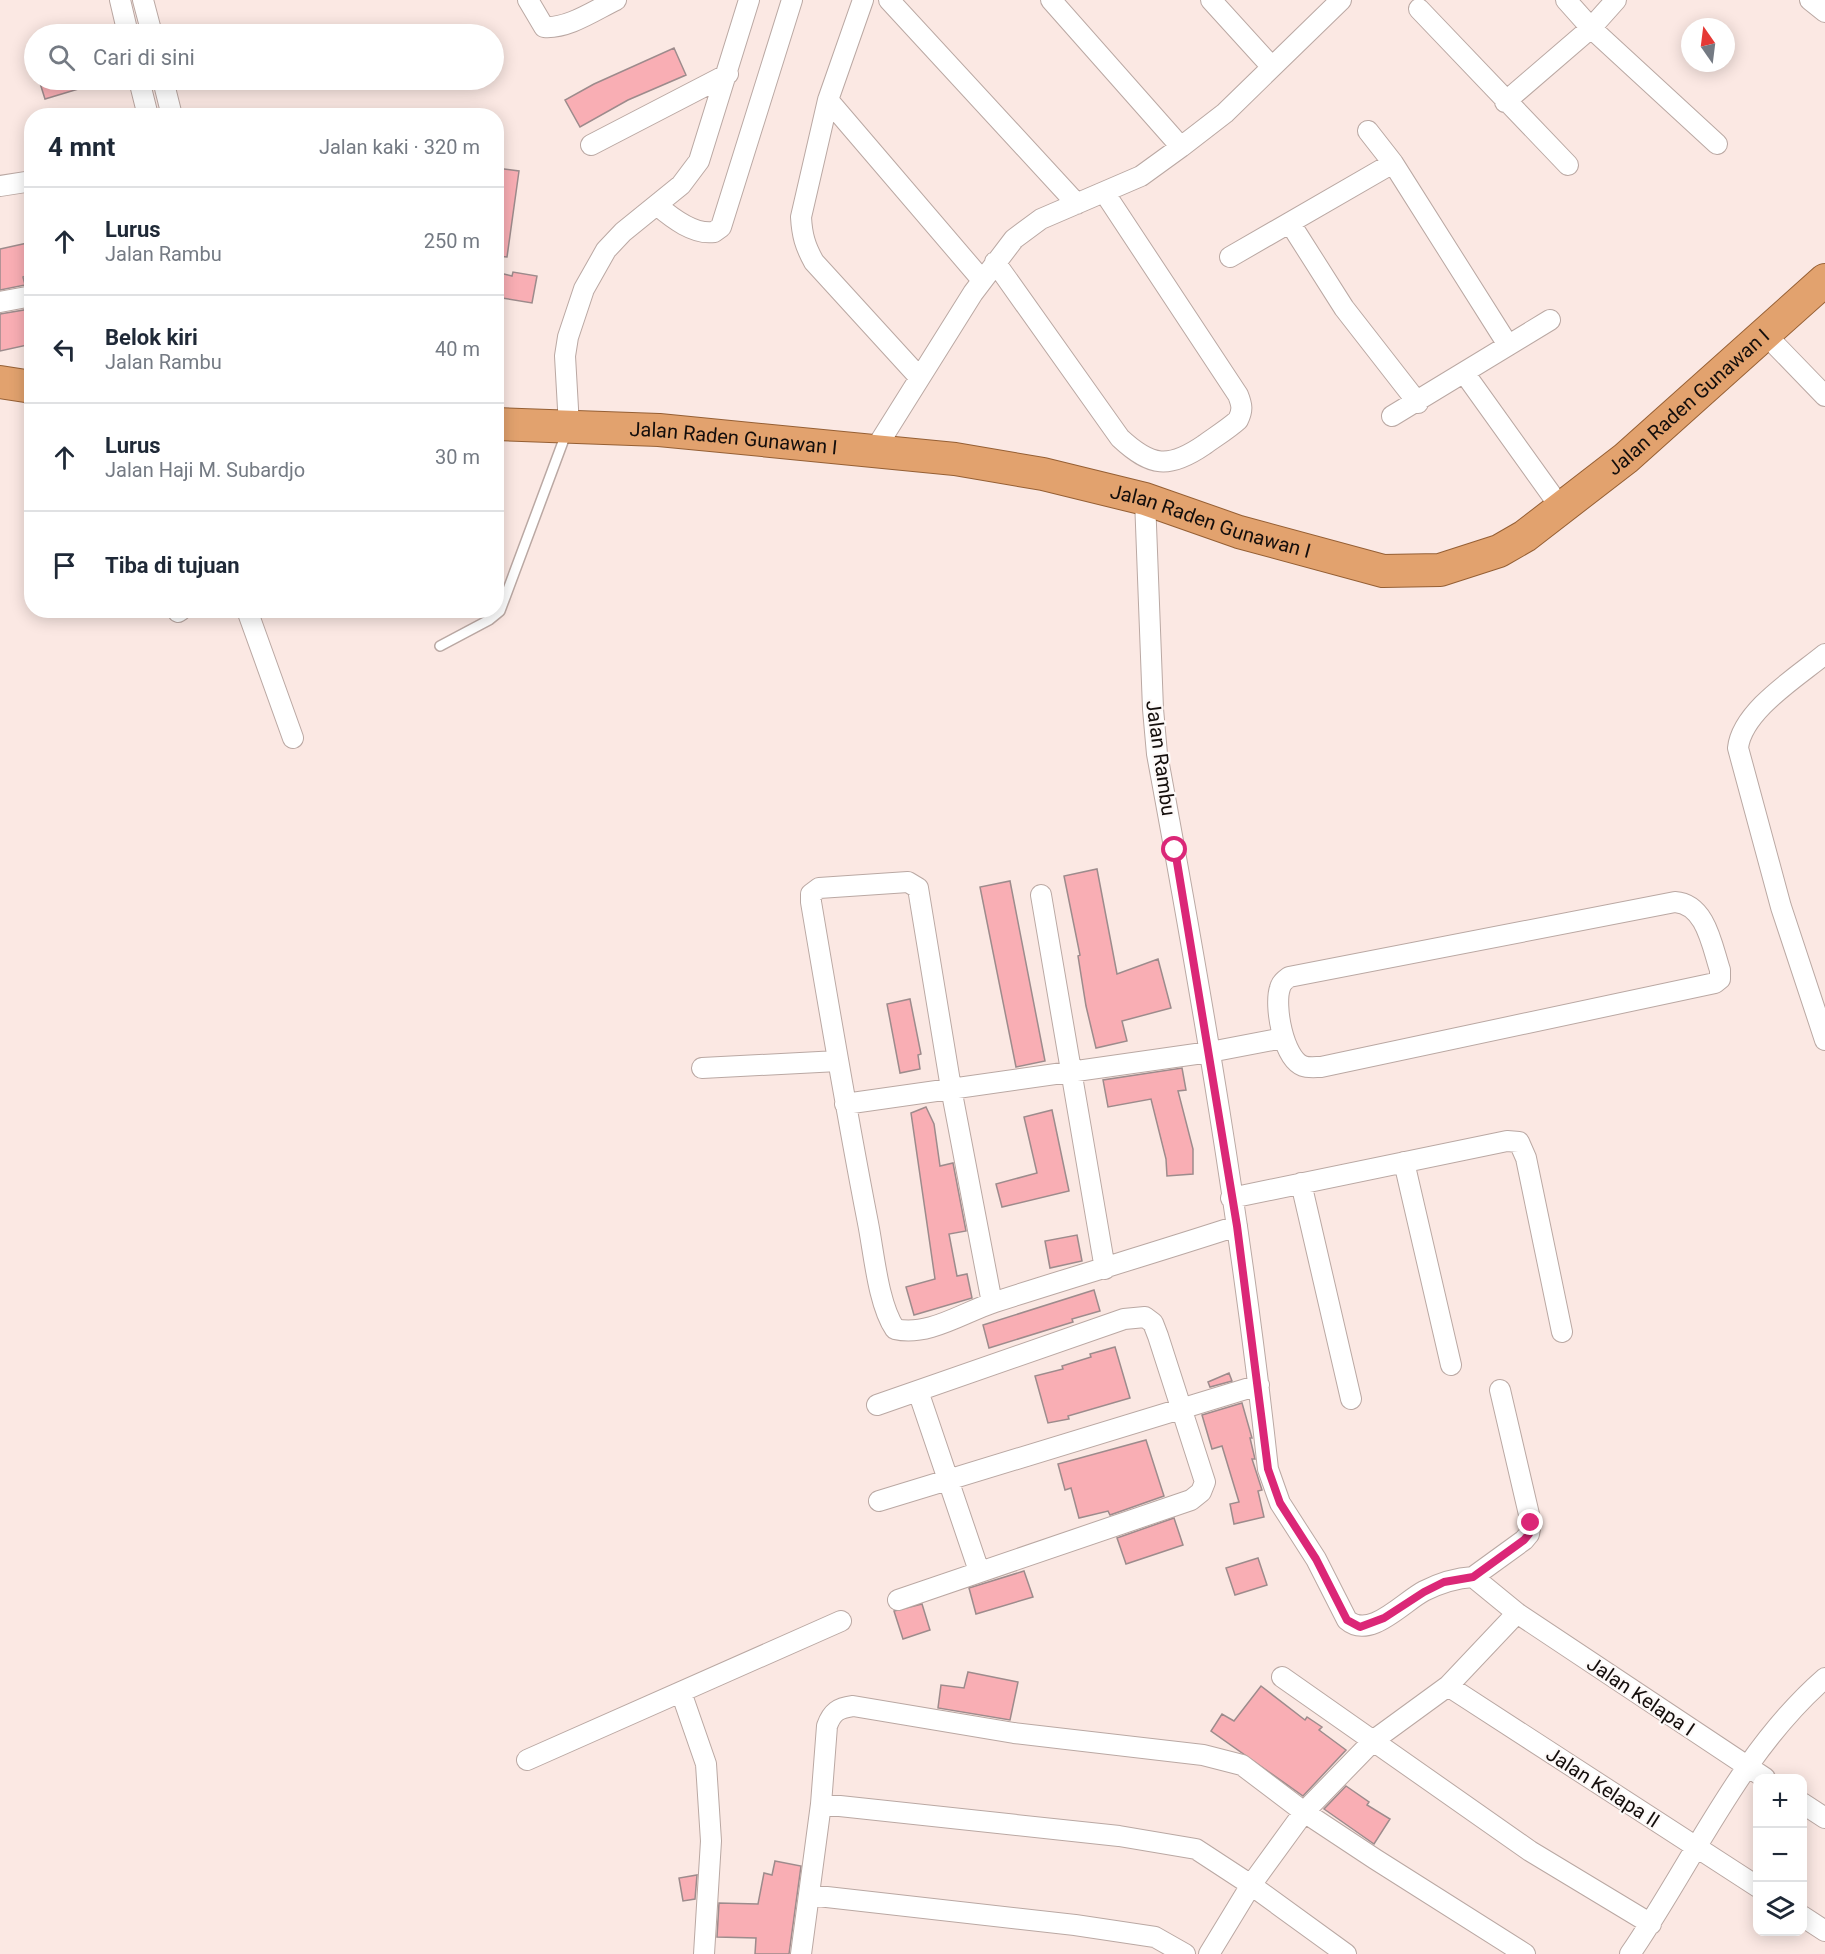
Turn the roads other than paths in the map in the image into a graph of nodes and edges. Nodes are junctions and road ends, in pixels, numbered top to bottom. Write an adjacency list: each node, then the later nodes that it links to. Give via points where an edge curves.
1 (120, 0): 17 (street)
2 (143, 0): 18 (street)
3 (528, 0): 4 (street, via 544,27 550,27 564,25)
4 (616, 0)
5 (749, 0): 21 (street)
6 (792, 0): 38 (street, via 724,222 714,232 690,227)
7 (863, 0): 24 (street)
8 (889, 0): 37 (street)
9 (1051, 0): 31 (street)
10 (1211, 0): 20 (street)
11 (1341, 0): 20 (street)
12 (1566, 0): 19 (street)
13 (1616, 0): 19 (street)
14 (1810, 0): 16 (street)
15 (1419, 9): 25 (street)
16 (1825, 12)
17 (126, 24)
18 (149, 24)
19 (1591, 28): 25 (street); 29 (street)
20 (1271, 66): 31 (street, via 1225,113)
21 (728, 74): 30 (street); 38 (street, via 699,161)
22 (142, 90): 26 (street)
23 (166, 90): 27 (street)
24 (828, 100): 42 (street); 50 (street, via 801,217 804,245 814,262)
25 (1505, 102): 33 (street)
26 (146, 108)
27 (170, 108)
28 (1368, 131): 32 (street)
29 (1717, 144)
30 (591, 145)
31 (1180, 147): 36 (street, via 1141,176)
32 (1392, 163): 39 (street); 48 (street)
33 (1568, 165)
34 (24, 182): 35 (street)
35 (0, 186)
36 (1104, 192): 37 (street); 41 (street, via 1239,395 1243,410 1238,420 1186,457 1169,463 1149,460 1120,438)
37 (1077, 204): 41 (street, via 1026,229)
38 (664, 211): 57 (street, via 623,232 606,250 584,289 565,356)
39 (1290, 223): 40 (street); 54 (street, via 1344,308)
40 (1230, 257)
41 (995, 262): 42 (street)
42 (982, 280): 50 (street)
43 (1825, 280): 47 (highway, Jalan Raden Gunawan I)
44 (24, 298): 45 (street)
45 (0, 302)
46 (1550, 320): 48 (street)
47 (1764, 333): 53 (street); 60 (highway, Jalan Raden Gunawan I, via 1626,458)
48 (1508, 345): 49 (street)
49 (1465, 374): 54 (street); 60 (street)
50 (919, 377): 58 (street)
51 (0, 382): 52 (highway)
52 (24, 386)
53 (1825, 396)
54 (1418, 403): 55 (street)
55 (1392, 416)
56 (504, 424): 57 (highway, Jalan Raden Gunawan I)
57 (569, 426): 58 (highway, Jalan Raden Gunawan I, via 658,430); 61 (lane)
58 (874, 451): 59 (highway, Jalan Raden Gunawan I, via 955,459 1042,474)
59 (1145, 499): 60 (highway, Jalan Raden Gunawan I, via 1239,532 1383,571 1440,570 1472,561 1525,536); 70 (street, Jalan Rambu, via 1157,754)
60 (1561, 508)
61 (504, 600)
62 (250, 618): 66 (street)
63 (491, 618): 64 (lane)
64 (440, 646)
65 (1825, 654): 69 (street, via 1755,713 1739,736 1738,748 1781,907)
66 (293, 738)
67 (1041, 895): 73 (street)
68 (1283, 1038): 68 (street, via 1296,1062 1321,1066 1715,982 1720,978 1720,970 1696,909 1686,902 1675,902 1289,977 1280,986 1278,999); 70 (street)
69 (1825, 1040)
70 (1210, 1052): 73 (street); 78 (street, Jalan Rambu)
71 (837, 1061): 72 (street); 74 (street, via 811,894 819,888 913,883 919,891); 75 (street)
72 (702, 1068)
73 (1070, 1071): 74 (street); 80 (street)
74 (951, 1088): 75 (street); 81 (street)
75 (845, 1104): 81 (street, via 881,1286 895,1329 907,1332 928,1328)
76 (1404, 1162): 77 (street); 82 (street, via 1507,1141 1519,1142 1526,1158); 83 (street)
77 (1301, 1184): 78 (street); 87 (street)
78 (1232, 1198): 79 (street, Jalan Rambu)
79 (1237, 1226): 80 (street); 84 (street, Jalan Rambu)
80 (1105, 1269): 81 (street)
81 (992, 1303)
82 (1562, 1332)
83 (1451, 1365)
84 (1259, 1385): 89 (street); 93 (street, Jalan Rambu, via 1272,1487 1347,1620 1353,1625 1367,1626 1424,1592 1459,1577)
85 (1500, 1390): 93 (street, via 1531,1523 1524,1540)
86 (918, 1391): 88 (street); 89 (street, via 1137,1316 1154,1323); 90 (street)
87 (1352, 1399)
88 (878, 1405)
89 (1183, 1408): 90 (street); 92 (street, via 1205,1482 1191,1500)
90 (949, 1480): 91 (street); 92 (street)
91 (879, 1501)
92 (979, 1571): 94 (street)
93 (1473, 1577): 95 (street)
94 (898, 1600)
95 (1517, 1613): 99 (street); 103 (street, Jalan Kelapa I)
96 (841, 1621): 100 (street)
97 (1282, 1677): 101 (street)
98 (1825, 1678): 103 (street, via 1795,1706)
99 (1448, 1686): 101 (street); 109 (street, Jalan Kelapa II)
100 (681, 1692): 102 (street); 116 (street, via 706,1764 711,1841)
101 (1374, 1740): 107 (street); 114 (street, via 1530,1851)
102 (527, 1760)
103 (1748, 1767): 104 (street, Jalan Kelapa I); 109 (street)
104 (1758, 1774)
105 (821, 1804): 107 (street, via 830,1716 839,1708 853,1706 1014,1733 1203,1755 1242,1766); 111 (street, via 1119,1836 1196,1849); 112 (street)
106 (1807, 1806): 108 (street)
107 (1304, 1812): 111 (street); 121 (street)
108 (1825, 1818)
109 (1697, 1848): 110 (street, Jalan Kelapa II); 114 (street)
110 (1753, 1884)
111 (1251, 1885): 119 (street); 120 (street)
112 (809, 1895): 117 (street); 118 (street, via 1144,1935)
113 (1807, 1919): 115 (street)
114 (1651, 1924): 122 (street)
115 (1825, 1931)
116 (704, 1954)
117 (801, 1954)
118 (1185, 1954)
119 (1209, 1954)
120 (1346, 1954)
121 (1525, 1954)
122 (1630, 1954)

